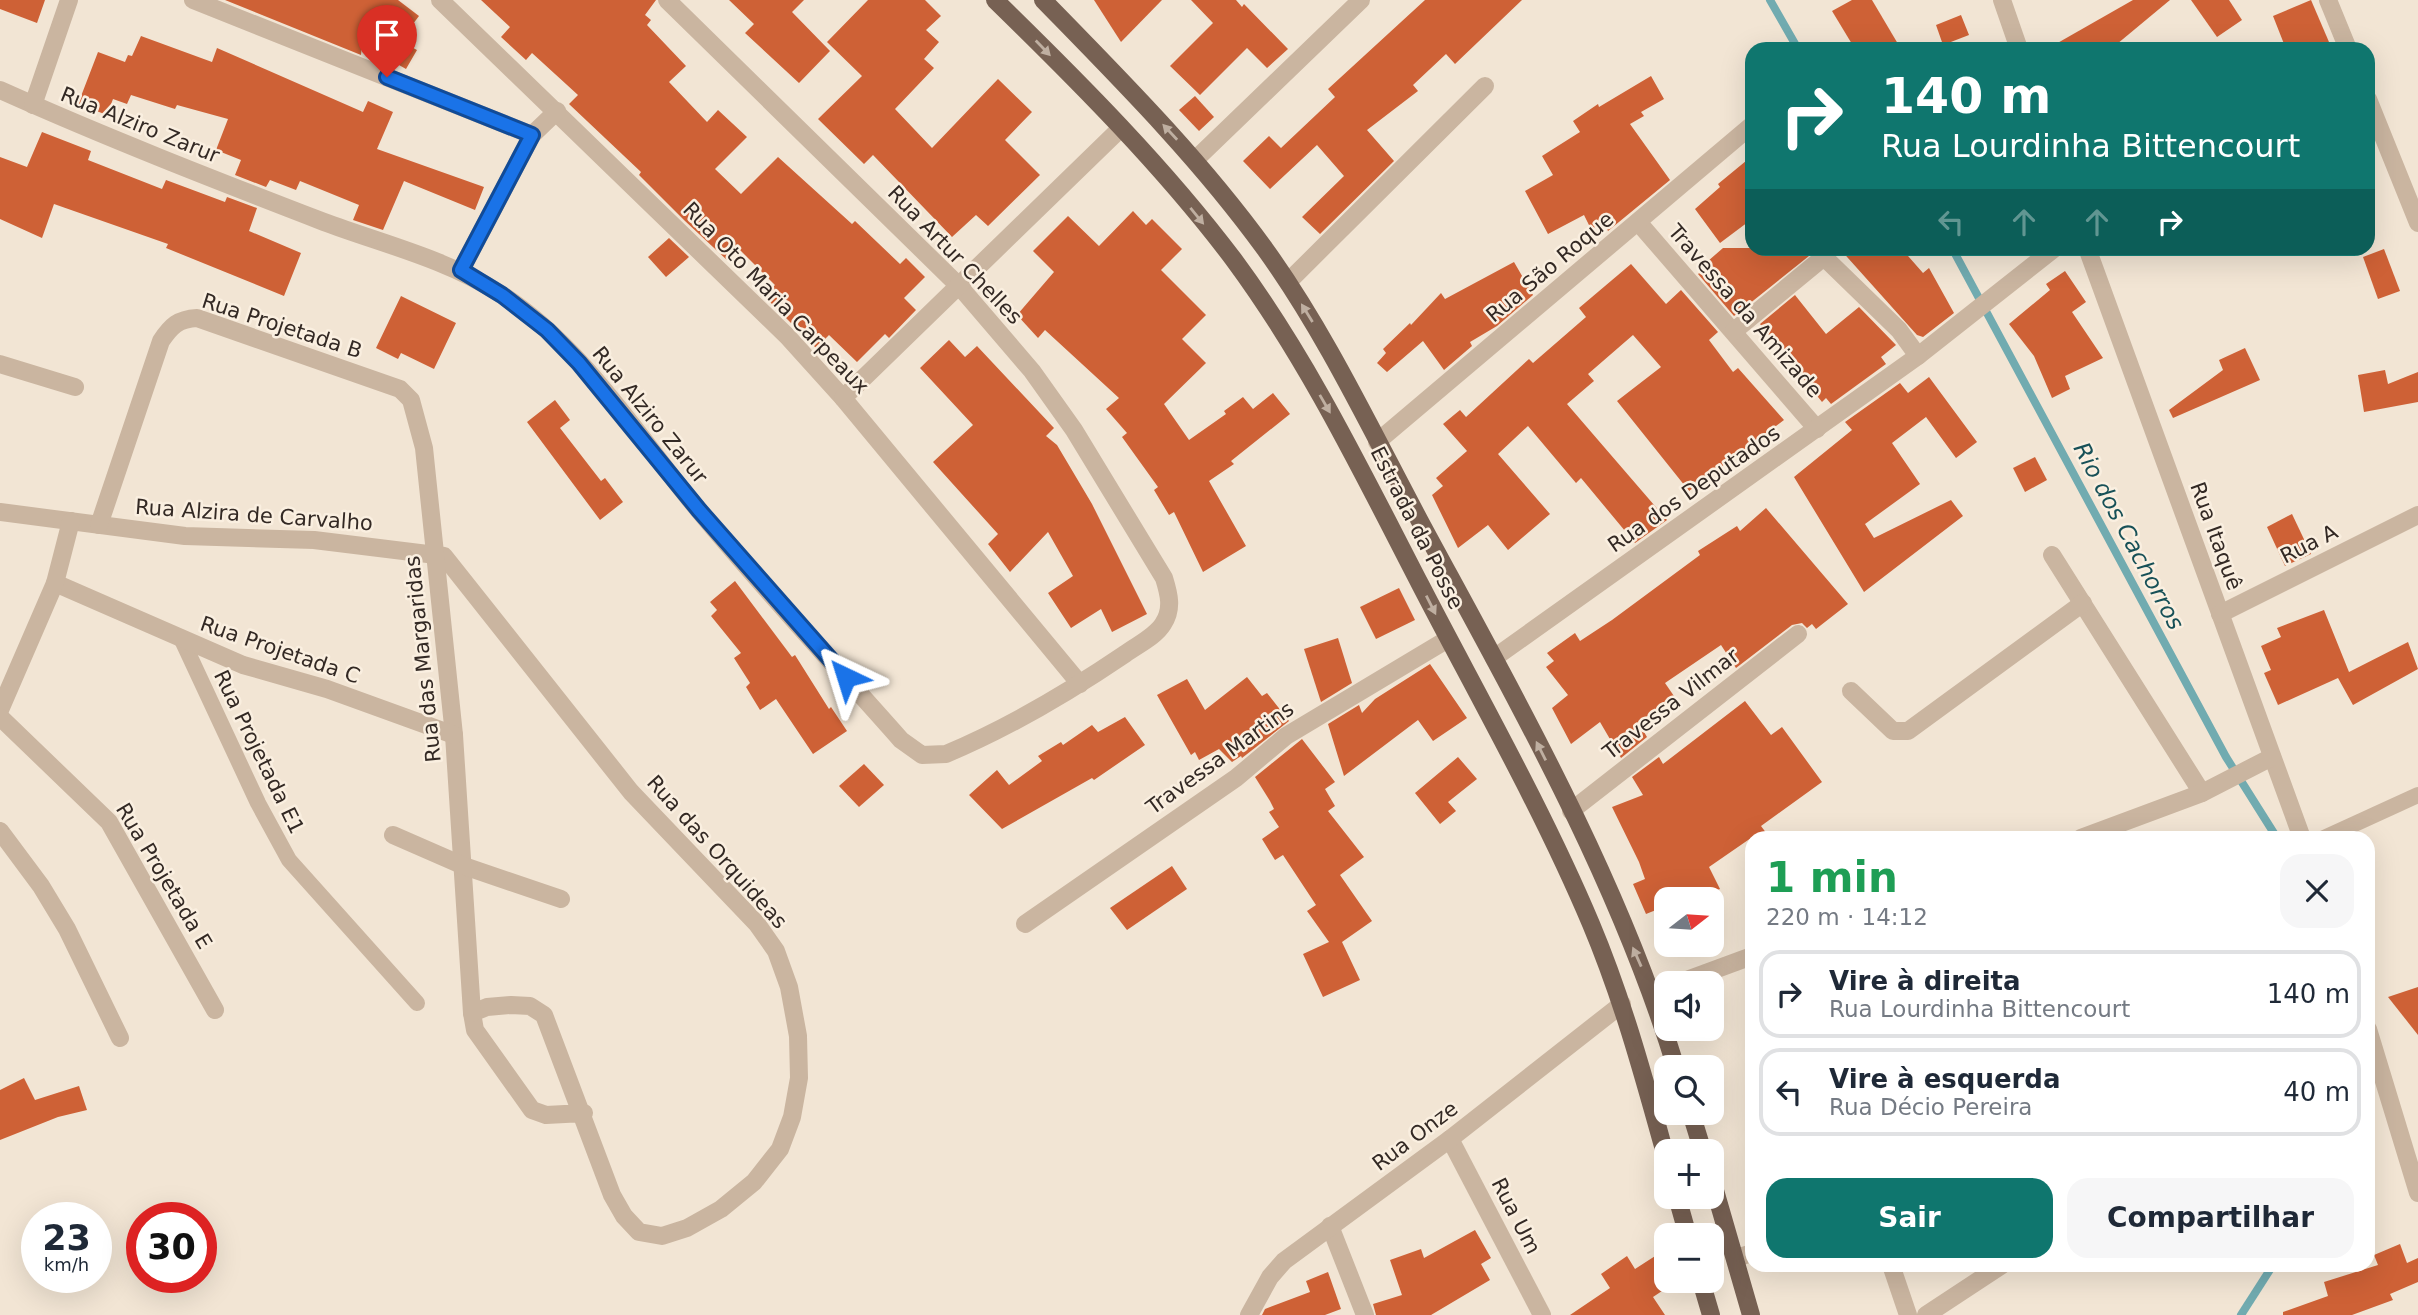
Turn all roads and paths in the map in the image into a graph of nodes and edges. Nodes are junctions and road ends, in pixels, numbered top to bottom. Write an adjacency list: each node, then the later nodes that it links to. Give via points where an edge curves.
1 (69, 0): 14 (street)
2 (193, 0): 19 (street)
3 (440, 0): 15 (street, Rua Oto Maria Carpeaux)
4 (667, 0): 27 (street, Rua Artur Chelles)
5 (995, 0): 17 (main road, Estrada da Posse, one-way to 17)
6 (1043, 0): 20 (main road, Estrada da Posse, one-way to 6)
7 (1361, 0): 20 (street)
8 (2002, 0): 10 (street)
9 (2328, 0): 11 (street)
10 (2017, 42)
11 (2345, 42)
12 (1485, 86): 26 (street)
13 (0, 90): 14 (street, Rua Alziro Zarur)
14 (33, 105): 25 (street, Rua Alziro Zarur, via 137,151)
15 (558, 111): 19 (street); 32 (street, Rua Oto Maria Carpeaux, via 787,336)
16 (2375, 116): 22 (street)
17 (1121, 128): 27 (street); 46 (main road, Estrada da Posse, one-way to 46, via 1233,260 1284,334 1340,429)
18 (1745, 131): 21 (street, Rua São Roque)
19 (532, 135): 25 (street)
20 (1196, 159): 26 (main road, Estrada da Posse)
21 (1638, 222): 28 (street, Travessa da Amizade); 34 (street, Rua São Roque)
22 (2418, 223)
23 (2045, 256): 29 (street, Rua dos Deputados)
24 (2090, 256): 44 (street, Rua Itaquê)
25 (461, 270): 49 (street, Rua Alziro Zarur, via 547,330 579,363 699,510 901,740 922,755 946,754 962,747)
26 (1288, 282): 34 (main road, Estrada da Posse, one-way to 26)
27 (960, 287): 32 (street); 49 (street, Rua Artur Chelles, via 1032,371 1074,430 1164,578 1170,605 1161,627)
28 (1734, 331): 29 (street, via 1826,259 1899,330); 33 (street, Travessa da Amizade)
29 (1918, 356): 33 (street, Rua dos Deputados)
30 (0, 366): 31 (street)
31 (75, 387)
32 (843, 398): 49 (street, Rua Oto Maria Carpeaux)
33 (1817, 429): 48 (street, Rua dos Deputados)
34 (1377, 442): 48 (main road, Estrada da Posse)
35 (424, 448): 39 (street, Rua Projetada B, via 411,400 400,389 197,318 183,319 171,326 161,341); 40 (street, Rua das Margaridas)
36 (0, 512): 38 (street, Rua Alzira de Carvalho)
37 (2418, 515): 44 (street, Rua A)
38 (71, 522): 39 (street, Rua Alzira de Carvalho); 42 (street)
39 (99, 525): 40 (street, Rua Alzira de Carvalho, via 184,536 314,540)
40 (435, 552): 53 (street, Rua das Margaridas); 75 (street, Rua das Orquideas, via 454,565 631,792 757,924 776,951 789,987 798,1035 799,1078 792,1117 780,1149 754,1182 721,1209 662,1236 639,1232 612,1195)
41 (2052, 555): 43 (street)
42 (55, 583): 47 (street, Rua Projetada C); 51 (street)
43 (2083, 603): 50 (street, via 1908,731 1893,731); 55 (street)
44 (2220, 614): 54 (street, Rua Itaquê)
45 (1798, 634): 57 (street, Travessa Vilmar)
46 (1448, 639): 65 (street, Travessa Martins, via 1286,736 1236,778); 70 (main road, Estrada da Posse, via 1552,839)
47 (183, 640): 53 (street, Rua Projetada C, via 243,665 327,689); 69 (lane, Rua Projetada E1, via 289,860)
48 (1494, 658): 57 (main road, Estrada da Posse, one-way to 48)
49 (1080, 684)
50 (1850, 691)
51 (0, 710)
52 (0, 717): 71 (street, Rua Projetada E, via 110,822)
53 (454, 735): 63 (street, Rua das Margaridas)
54 (2272, 757): 55 (street); 60 (street, Rua Itaquê)
55 (2202, 793): 59 (street)
56 (2418, 794): 61 (lane)
57 (1571, 811): 68 (main road, Estrada da Posse, one-way to 57)
58 (0, 831): 73 (street, via 67,929)
59 (2100, 831)
60 (2299, 831)
61 (2339, 831)
62 (393, 835): 63 (street)
63 (464, 866): 64 (street); 72 (street, Rua das Margaridas)
64 (561, 899)
65 (1025, 924)
66 (1745, 959): 67 (street)
67 (1711, 971)
68 (1654, 979)
69 (417, 1003)
70 (1622, 1004): 76 (street, Rua Onze); 77 (main road, Estrada da Posse)
71 (215, 1010)
72 (472, 1013): 75 (street, via 475,1030 532,1110 546,1115); 75 (street, Rua das Orquideas, via 511,1005 530,1006 544,1015)
73 (120, 1038)
74 (2375, 1051): 78 (street)
75 (584, 1113)
76 (1450, 1139): 81 (street, Rua Onze); 89 (street, Rua Um)
77 (1661, 1139)
78 (2414, 1172): 79 (street)
79 (2418, 1194)
80 (1724, 1208): 82 (main road)
81 (1330, 1226): 87 (street, Rua Onze, via 1284,1261); 88 (street)
82 (1744, 1255)
83 (1746, 1272): 91 (main road)
84 (1893, 1272): 92 (street)
85 (1991, 1272): 93 (street)
86 (1705, 1293): 90 (main road)
87 (1249, 1315)
88 (1365, 1315)
89 (1542, 1315)
90 (1711, 1315)
91 (1751, 1315)
92 (1908, 1315)
93 (1926, 1315)

